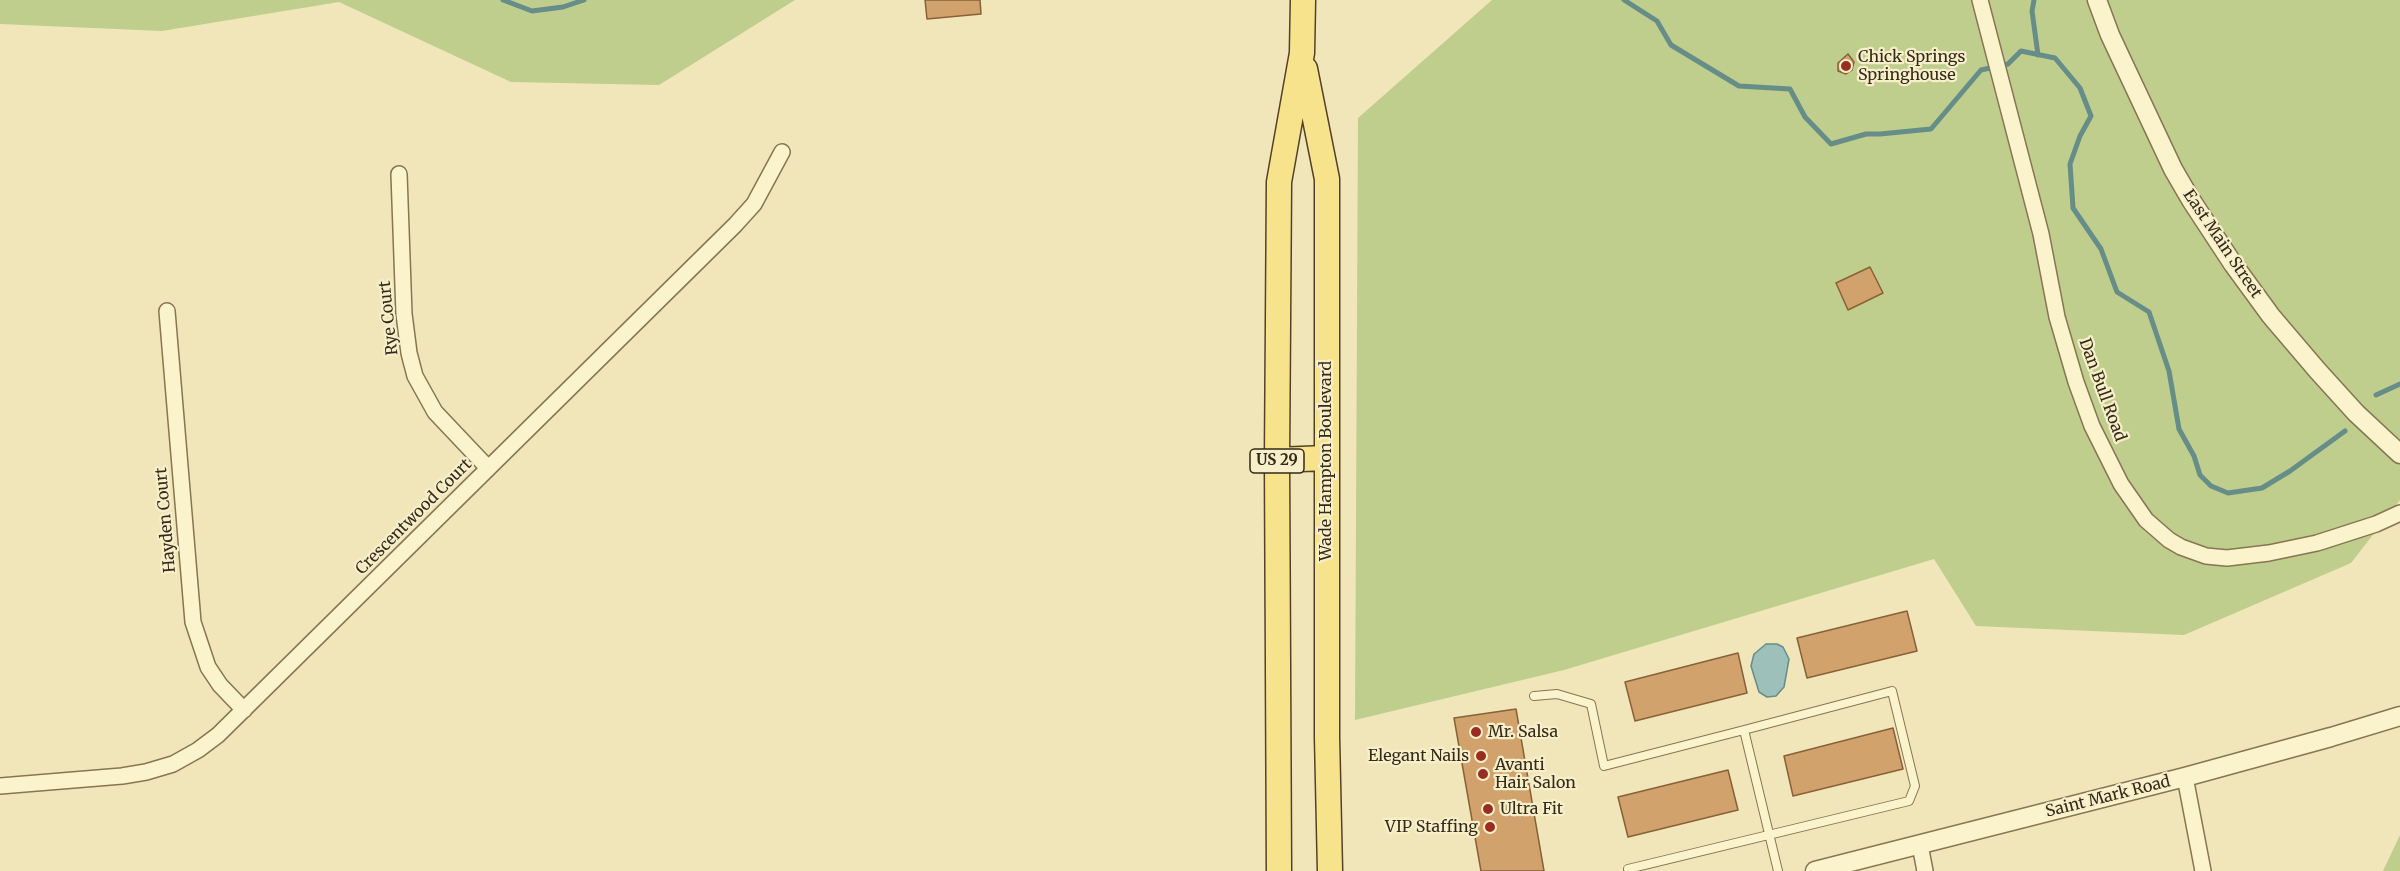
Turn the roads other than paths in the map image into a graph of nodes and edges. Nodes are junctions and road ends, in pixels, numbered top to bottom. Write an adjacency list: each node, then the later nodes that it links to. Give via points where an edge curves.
1 (1303, 0): 4 (main road, Wade Hampton Boulevard / US 29)
2 (1980, 0): 12 (street, Dan Bull Road, via 2076,382 2092,426 2121,484 2146,520 2181,547 2227,558 2317,543)
3 (2097, 0): 8 (street, East Main Street, via 2173,169 2233,264 2317,370)
4 (1302, 54): 9 (main road, Wade Hampton Boulevard / US 29, via 1327,179); 10 (main road, Wade Hampton Boulevard / US 29, via 1278,182)
5 (782, 152): 11 (street, Crescentwood Court, via 759,196 735,225)
6 (399, 174): 11 (street, Rye Court, via 404,314 415,376 435,412)
7 (167, 311): 14 (street, Hayden Court, via 193,622 208,667)
8 (2400, 454)
9 (1326, 458): 10 (main road); 23 (main road, Wade Hampton Boulevard / US 29)
10 (1277, 460): 22 (main road, Wade Hampton Boulevard / US 29)
11 (488, 468): 14 (street, Crescentwood Court)
12 (2400, 513)
13 (1534, 696): 16 (lane, via 1557,694 1591,704 1604,766)
14 (244, 710): 18 (street, Crescentwood Court, via 198,750 173,764 122,776)
15 (2400, 716): 17 (street, Saint Mark Road)
16 (1744, 730): 19 (lane); 19 (lane, via 1892,691 1915,786 1909,801)
17 (2185, 777): 20 (street, Saint Mark Road); 27 (street)
18 (0, 786)
19 (1769, 834): 21 (lane); 24 (lane)
20 (1920, 845): 25 (street, Saint Mark Road); 26 (street)
21 (1628, 869)
22 (1279, 871)
23 (1330, 871)
24 (1778, 871)
25 (1815, 871)
26 (1925, 871)
27 (2203, 871)

